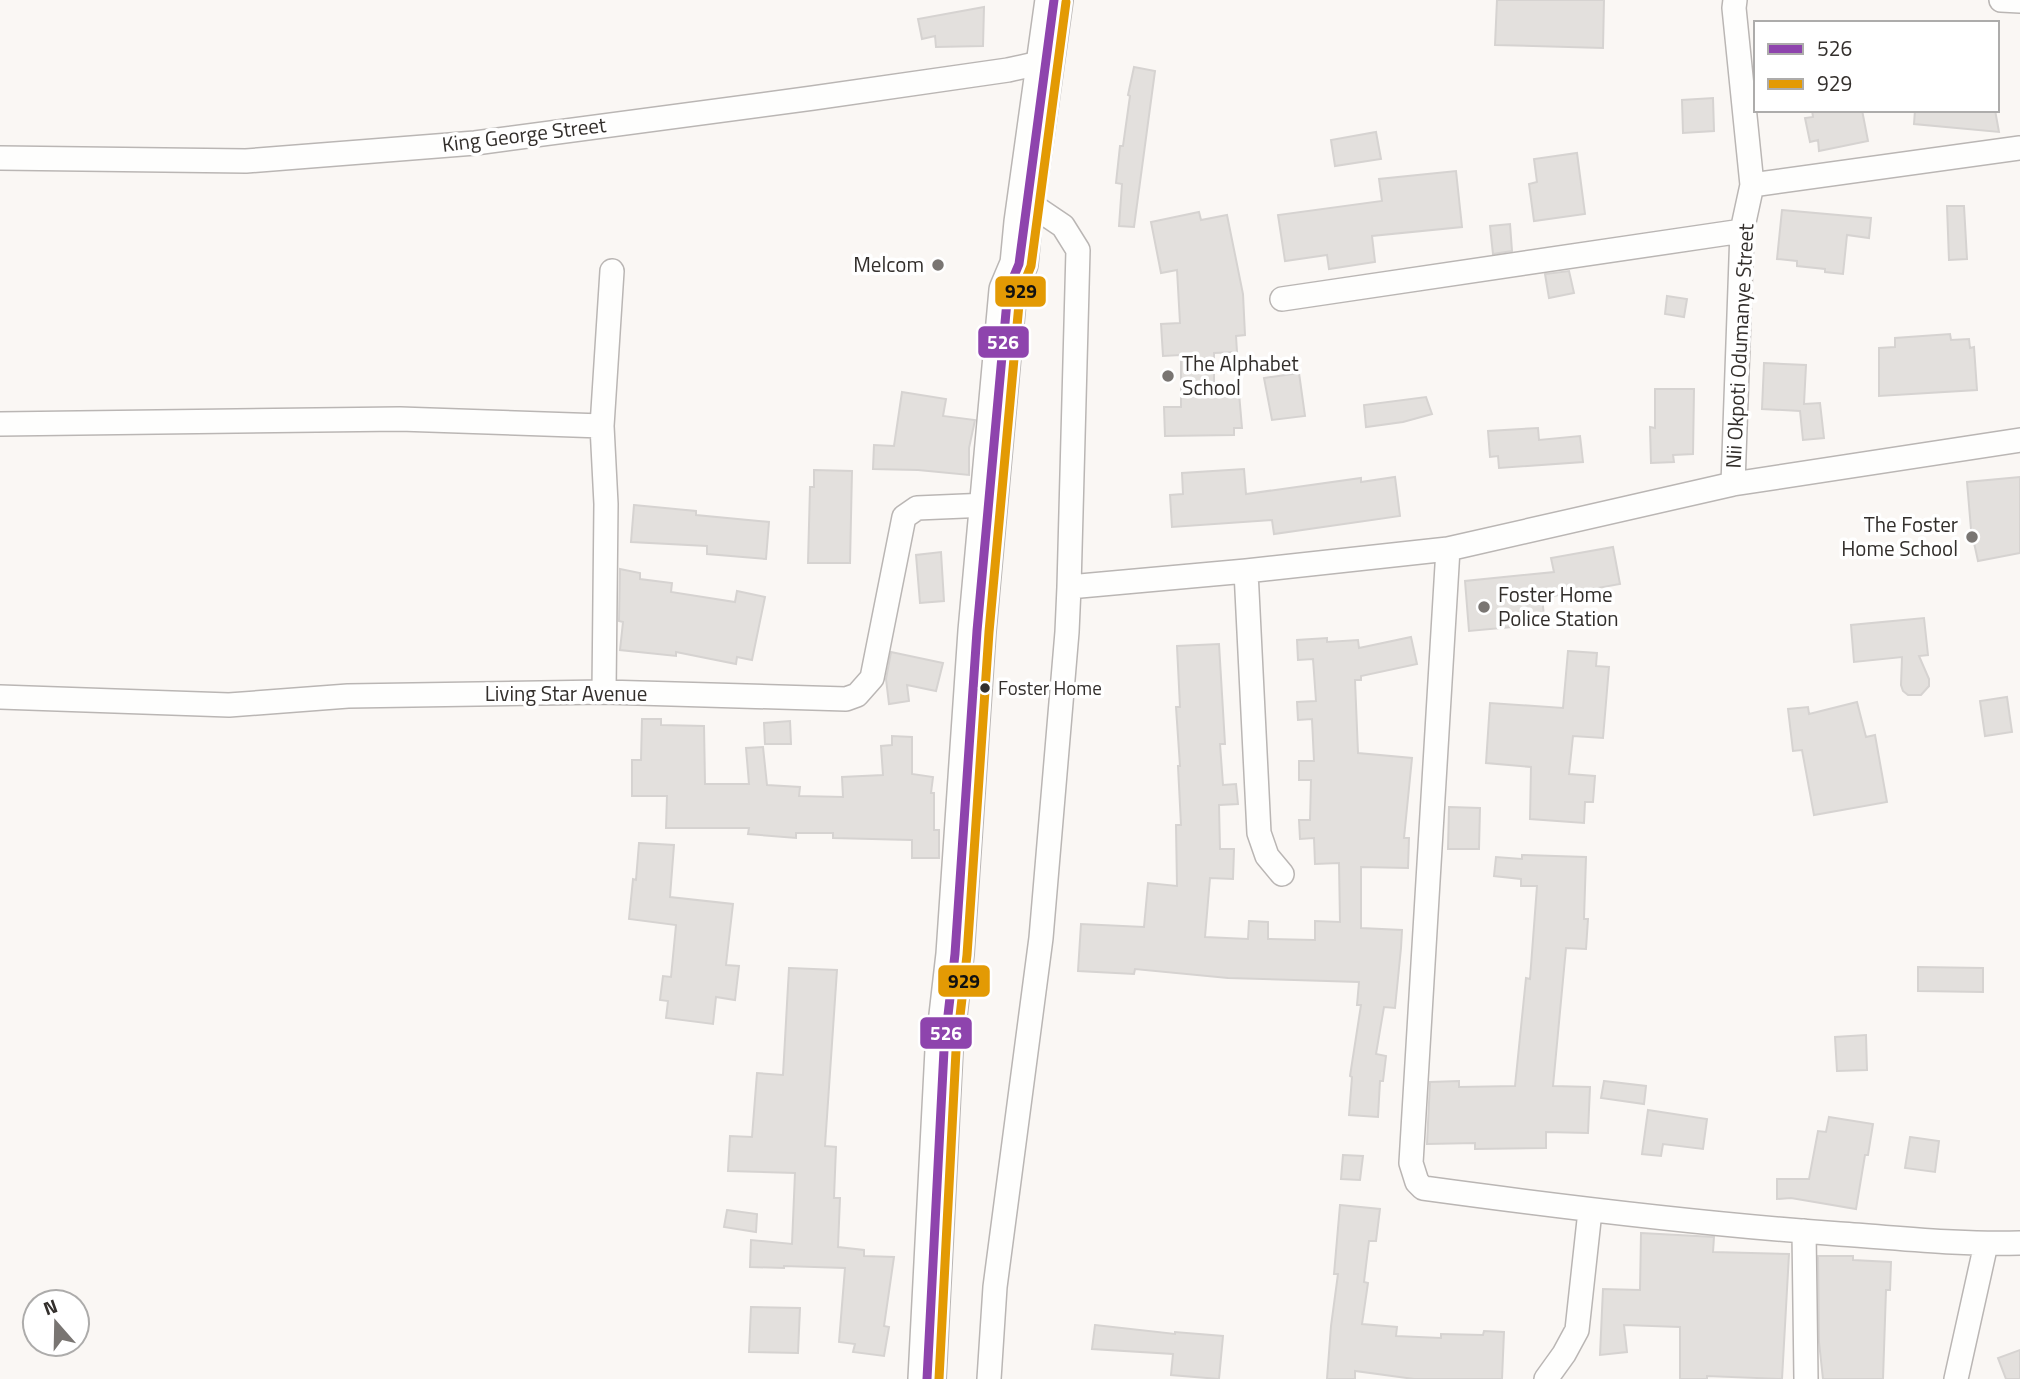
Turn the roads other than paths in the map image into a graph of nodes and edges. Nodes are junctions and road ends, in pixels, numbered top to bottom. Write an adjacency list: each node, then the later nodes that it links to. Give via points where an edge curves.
1 (1054, 0): 5 (main road)
2 (2001, 0): 3 (street)
3 (2020, 1)
4 (1737, 3): 8 (street, Nii Okpoti Odumanye Street)
5 (1044, 62): 7 (street, King George Street, via 475,143 246,160); 9 (main road)
6 (2020, 148): 8 (street)
7 (0, 158)
8 (1752, 185): 10 (street, Nii Okpoti Odumanye Street)
9 (1026, 201): 17 (main road, via 1019,264 1008,290); 20 (street, via 1063,226 1079,250)
10 (1742, 231): 12 (street); 16 (street, Nii Okpoti Odumanye Street)
11 (612, 271): 14 (street)
12 (1282, 299)
13 (0, 424): 14 (street, via 400,419)
14 (602, 426): 21 (street)
15 (2020, 440): 16 (street)
16 (1733, 484): 18 (street)
17 (988, 505): 21 (street, Living Star Avenue, via 917,509 904,517 872,678 858,695 846,699); 28 (main road, via 944,1050)
18 (1448, 548): 19 (street); 24 (street, via 1411,1163 1416,1182 1423,1188)
19 (1245, 571): 20 (street); 23 (street, via 1259,833 1267,856)
20 (1069, 587): 29 (street, via 1041,938 995,1287)
21 (604, 692): 22 (street, Living Star Avenue, via 348,695 229,705)
22 (0, 697)
23 (1282, 874)
24 (1590, 1211): 25 (street); 30 (street, via 1577,1330)
25 (1804, 1231): 27 (street); 31 (street)
26 (2020, 1243): 27 (street)
27 (1986, 1244): 32 (street)
28 (927, 1379)
29 (989, 1379)
30 (1545, 1379)
31 (1806, 1379)
32 (1956, 1379)

